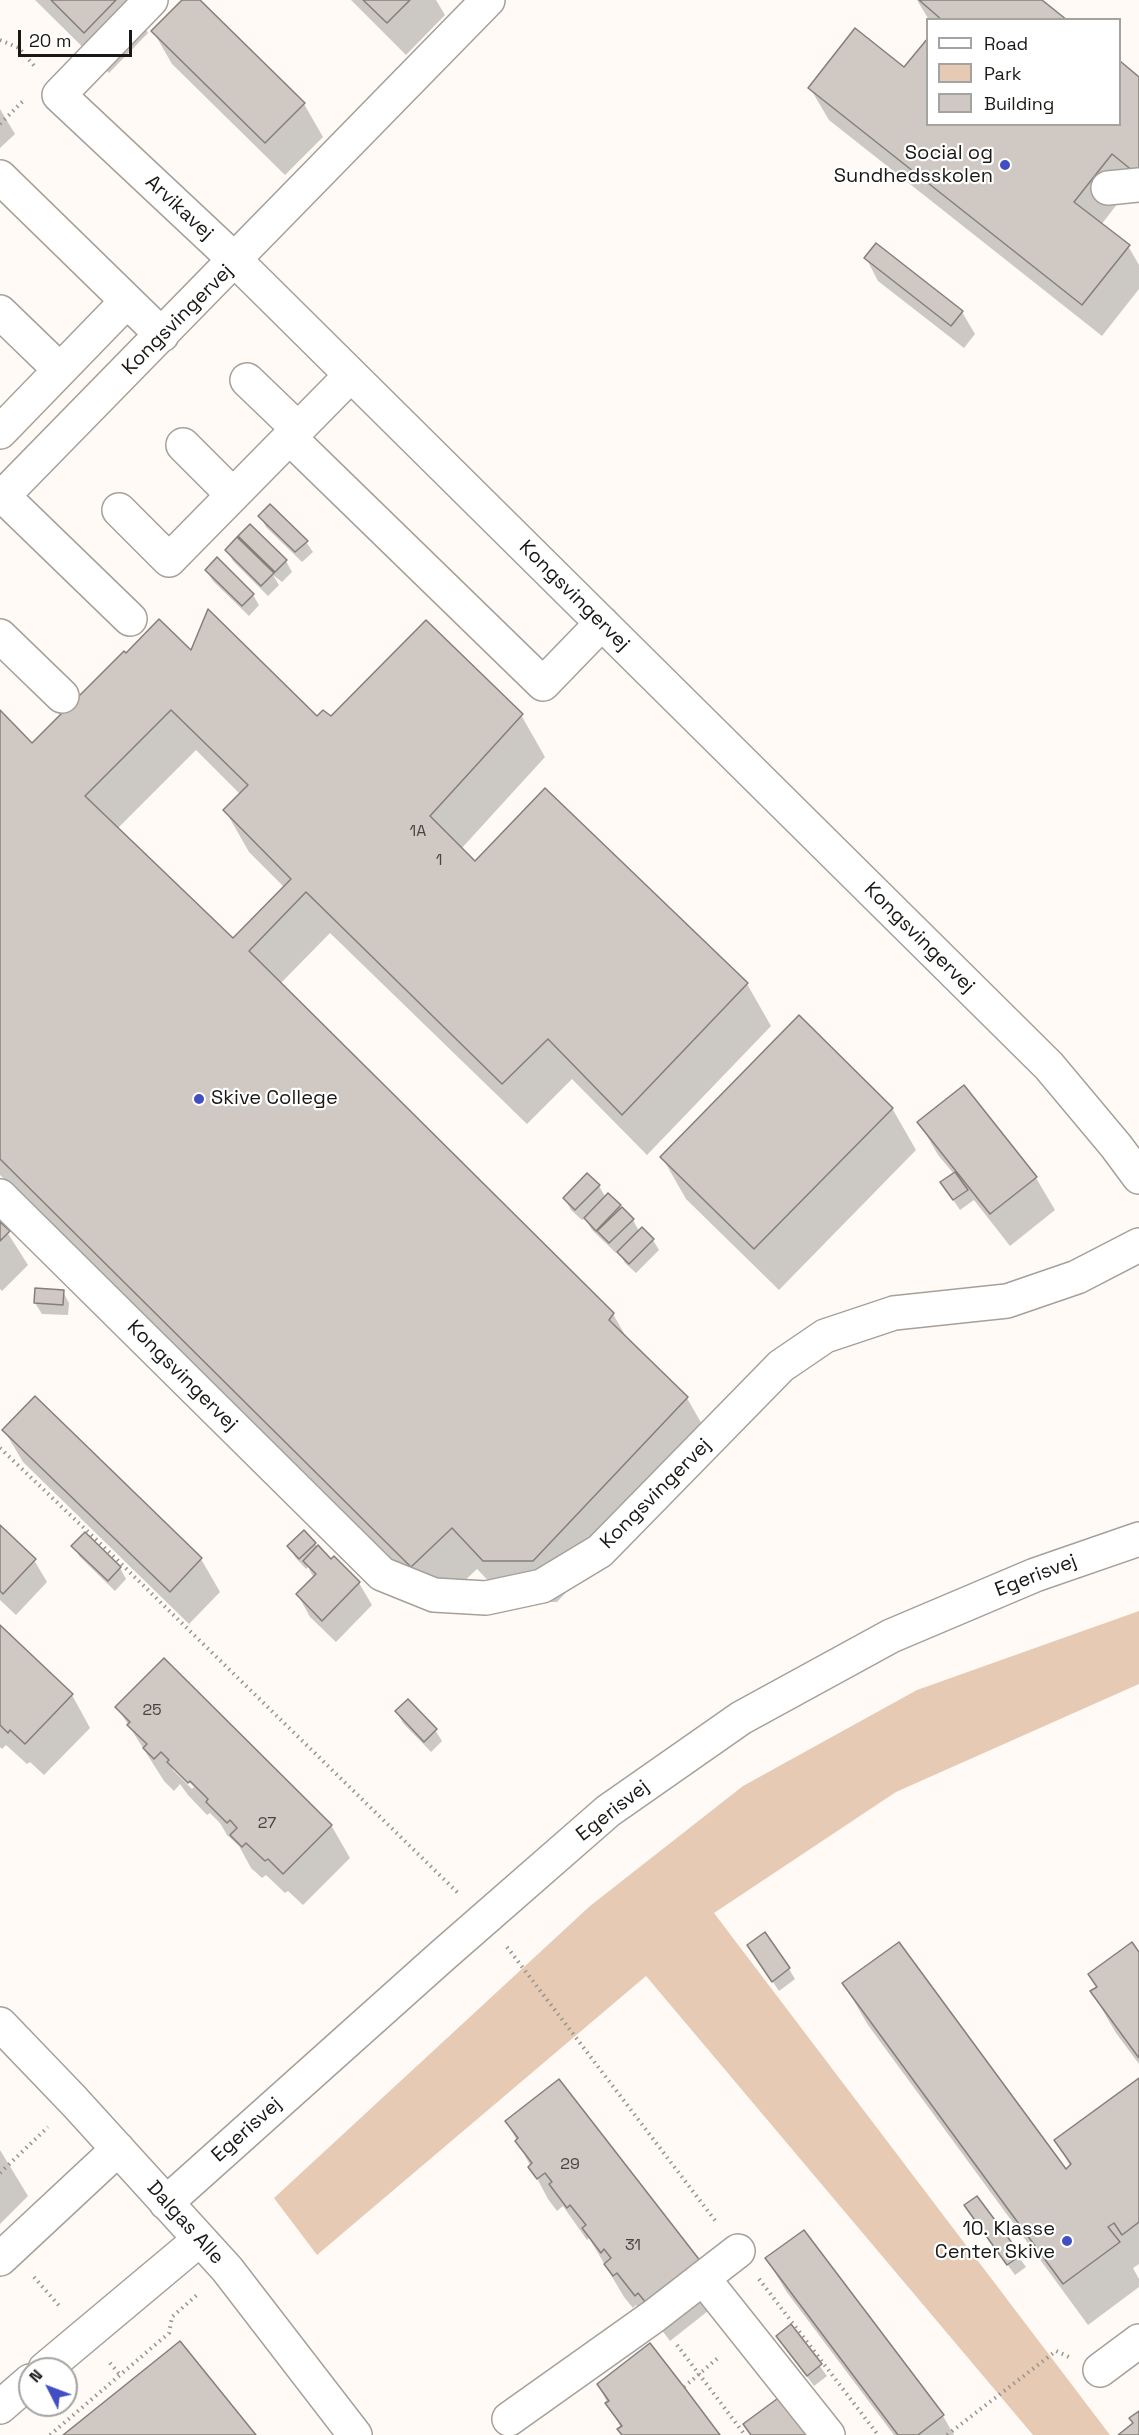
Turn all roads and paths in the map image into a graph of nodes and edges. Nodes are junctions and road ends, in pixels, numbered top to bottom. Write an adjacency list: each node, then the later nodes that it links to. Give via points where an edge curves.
1 (151, 0): 4 (street)
2 (488, 0): 6 (street)
3 (0, 40): 4 (path, via 19,48)
4 (59, 95): 6 (street, Arvikavej)
5 (0, 177): 7 (street)
6 (235, 260): 9 (street, Kongsvingervej); 11 (street, Kongsvingervej)
7 (127, 301): 9 (street); 10 (street)
8 (0, 312): 10 (street)
9 (162, 335): 16 (street, Kongsvingervej)
10 (60, 370): 13 (street)
11 (351, 375): 15 (street); 22 (street, Kongsvingervej)
12 (247, 380): 15 (street)
13 (28, 403): 14 (street); 16 (street)
14 (0, 432)
15 (294, 433): 18 (street); 22 (street, via 543,684)
16 (62, 436): 19 (street, Kongsvingervej)
17 (183, 445): 18 (street)
18 (233, 495): 20 (street, via 169,560)
19 (2, 497): 21 (street)
20 (119, 510)
21 (130, 619)
22 (602, 623): 25 (street, Kongsvingervej, via 1049,1066)
23 (0, 636): 24 (street)
24 (62, 696)
25 (1139, 1177)
26 (0, 1196): 27 (street, Kongsvingervej, via 382,1574 434,1595 486,1598 542,1586 600,1551 781,1366 825,1336 894,1313 1007,1300 1077,1277)
27 (1139, 1245)
28 (1139, 1539): 33 (street, Egerisvej, via 1035,1575 891,1636 741,1718 608,1811)
29 (0, 2024): 30 (street, Dalgas Alle)
30 (74, 2101): 31 (street, Dalgas Alle); 32 (path)
31 (118, 2149): 33 (street, Dalgas Alle); 36 (street)
32 (0, 2173)
33 (166, 2203): 34 (street, Dalgas Alle)
34 (199, 2240): 37 (street, Dalgas Alle); 42 (street)
35 (738, 2251): 38 (street)
36 (0, 2259)
37 (226, 2269): 49 (path, via 172,2317 169,2333); 50 (street, Dalgas Alle)
38 (703, 2278): 39 (street); 40 (street)
39 (654, 2316): 44 (path); 48 (street)
40 (747, 2333): 44 (path); 52 (street)
41 (1139, 2341): 43 (street)
42 (59, 2357)
43 (1100, 2370): 53 (path, via 1056,2351)
44 (699, 2374): 45 (path); 51 (path)
45 (684, 2387)
46 (18, 2391): 47 (street)
47 (0, 2407)
48 (509, 2419)
49 (50, 2435)
50 (355, 2435)
51 (745, 2435)
52 (828, 2435)
53 (947, 2435)

